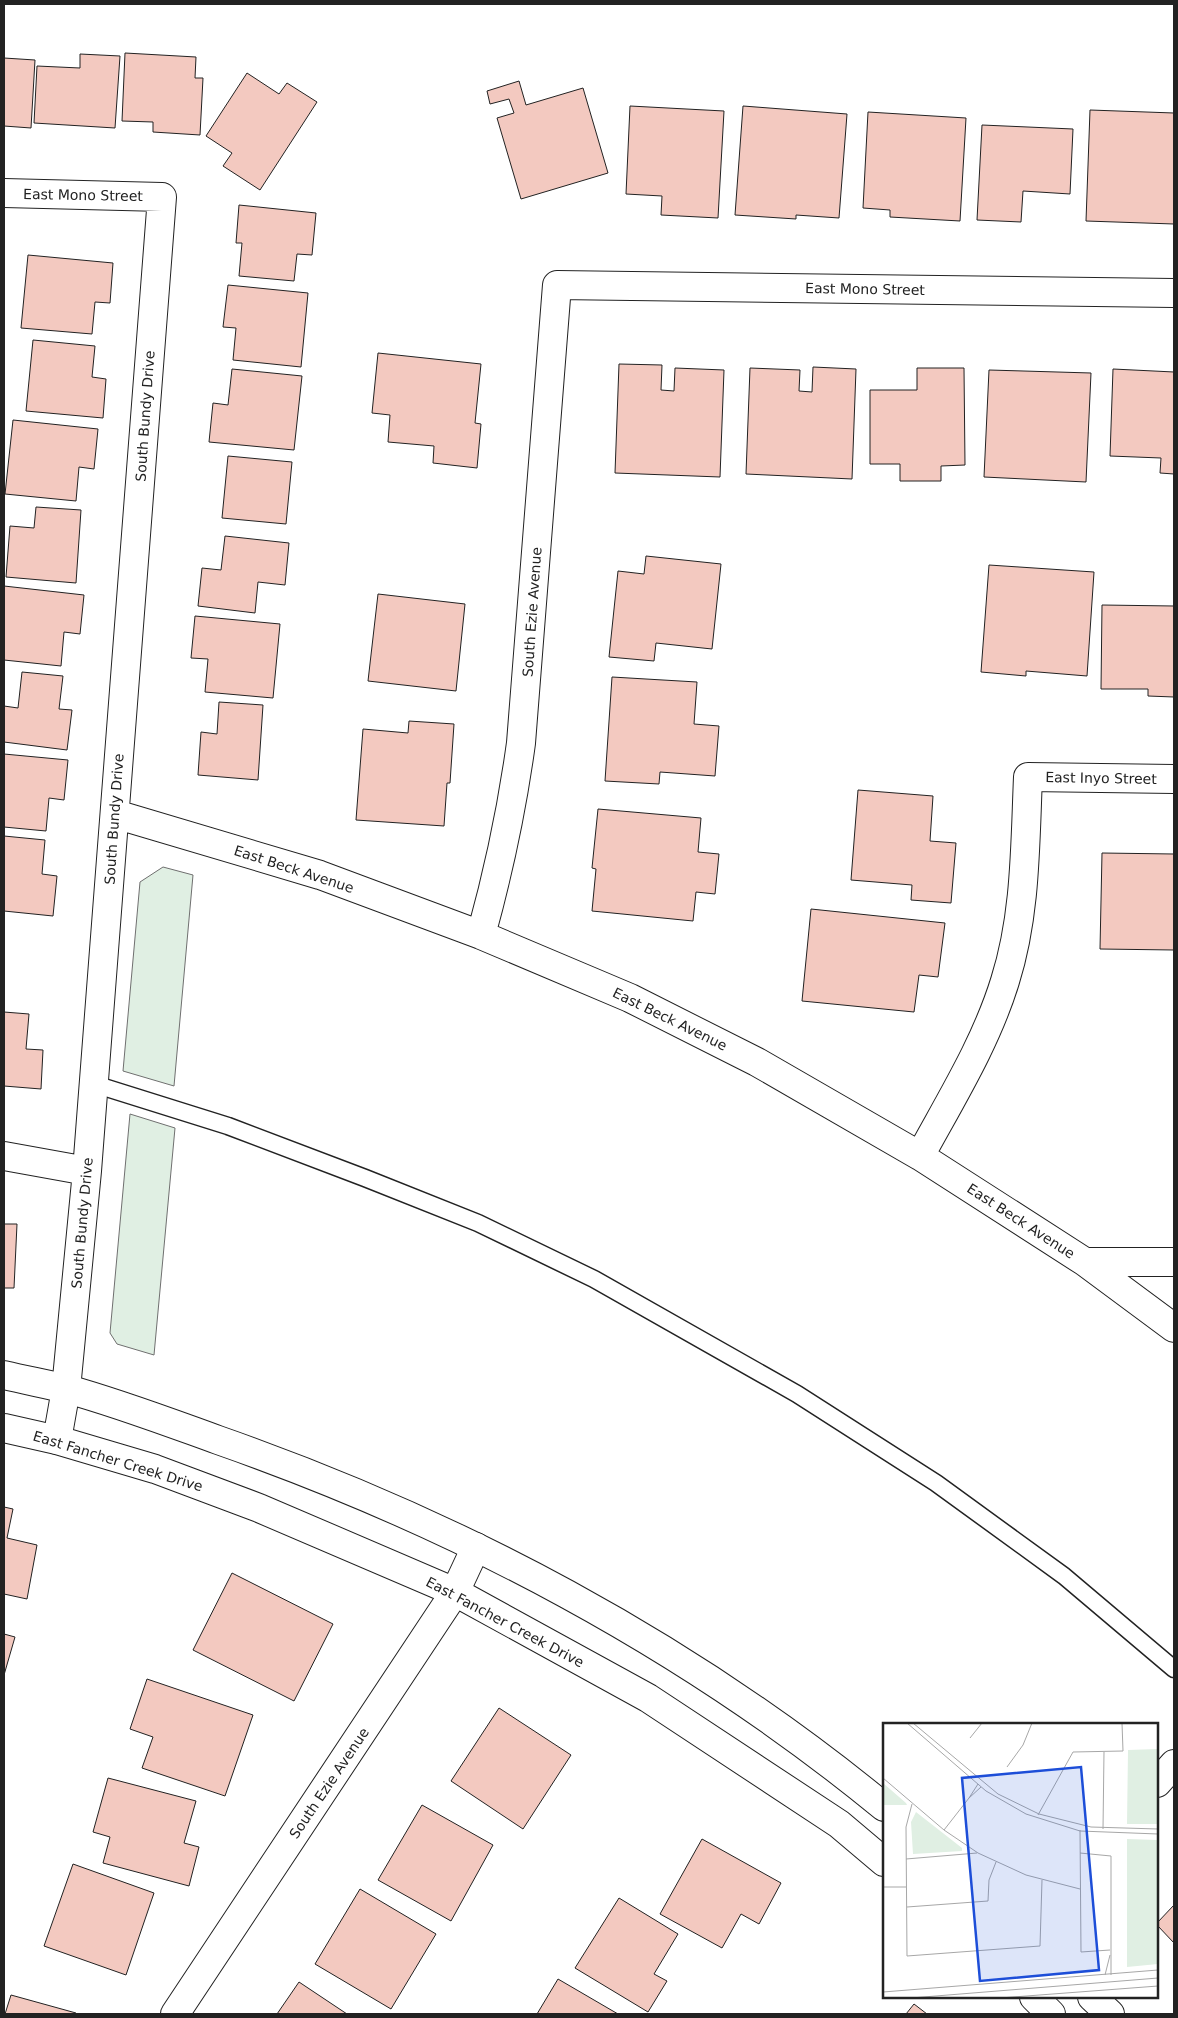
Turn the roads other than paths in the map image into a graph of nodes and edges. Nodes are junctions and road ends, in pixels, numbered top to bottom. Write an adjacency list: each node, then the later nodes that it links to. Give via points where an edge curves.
1 (4, 193): 2 (street, East Mono Street)
2 (162, 197): 6 (street, South Bundy Drive)
3 (557, 285): 4 (street, East Mono Street); 7 (street, South Ezie Avenue, via 522,743 508,832)
4 (1174, 293)
5 (1174, 779): 10 (street, East Inyo Street, via 1028,777 1021,908 1006,981 977,1051)
6 (115, 814): 7 (street, East Beck Avenue, via 320,875); 8 (street, South Bundy Drive)
7 (481, 935): 10 (street, East Beck Avenue, via 639,1003 757,1062)
8 (94, 1084): 11 (street, South Bundy Drive); 21 (lane, via 228,1126 383,1185 478,1223 594,1278 797,1394 936,1483 1064,1576)
9 (4, 1156): 11 (street)
10 (920, 1156): 12 (street, East Beck Avenue)
11 (87, 1171): 16 (street, South Bundy Drive)
12 (1085, 1262): 13 (street); 14 (street, East Beck Avenue)
13 (1174, 1262)
14 (1174, 1328)
15 (4, 1375): 16 (street)
16 (66, 1389): 18 (street, South Bundy Drive); 19 (street, via 278,1461 349,1489)
17 (4, 1428): 18 (street, East Fancher Creek Drive)
18 (57, 1440): 20 (street, East Fancher Creek Drive, via 155,1469 259,1508)
19 (476, 1547): 20 (street, South Ezie Avenue); 24 (street, via 582,1601 716,1683 842,1772)
20 (455, 1592): 25 (street, East Fancher Creek Drive, via 648,1698 840,1824); 28 (street, South Ezie Avenue)
21 (1174, 1668)
22 (1174, 1764): 23 (street)
23 (1158, 1782)
24 (883, 1806)
25 (883, 1861)
26 (1035, 1998): 29 (street)
27 (1093, 1998): 30 (street)
28 (175, 2014)
29 (1051, 2014)
30 (1110, 2014)

